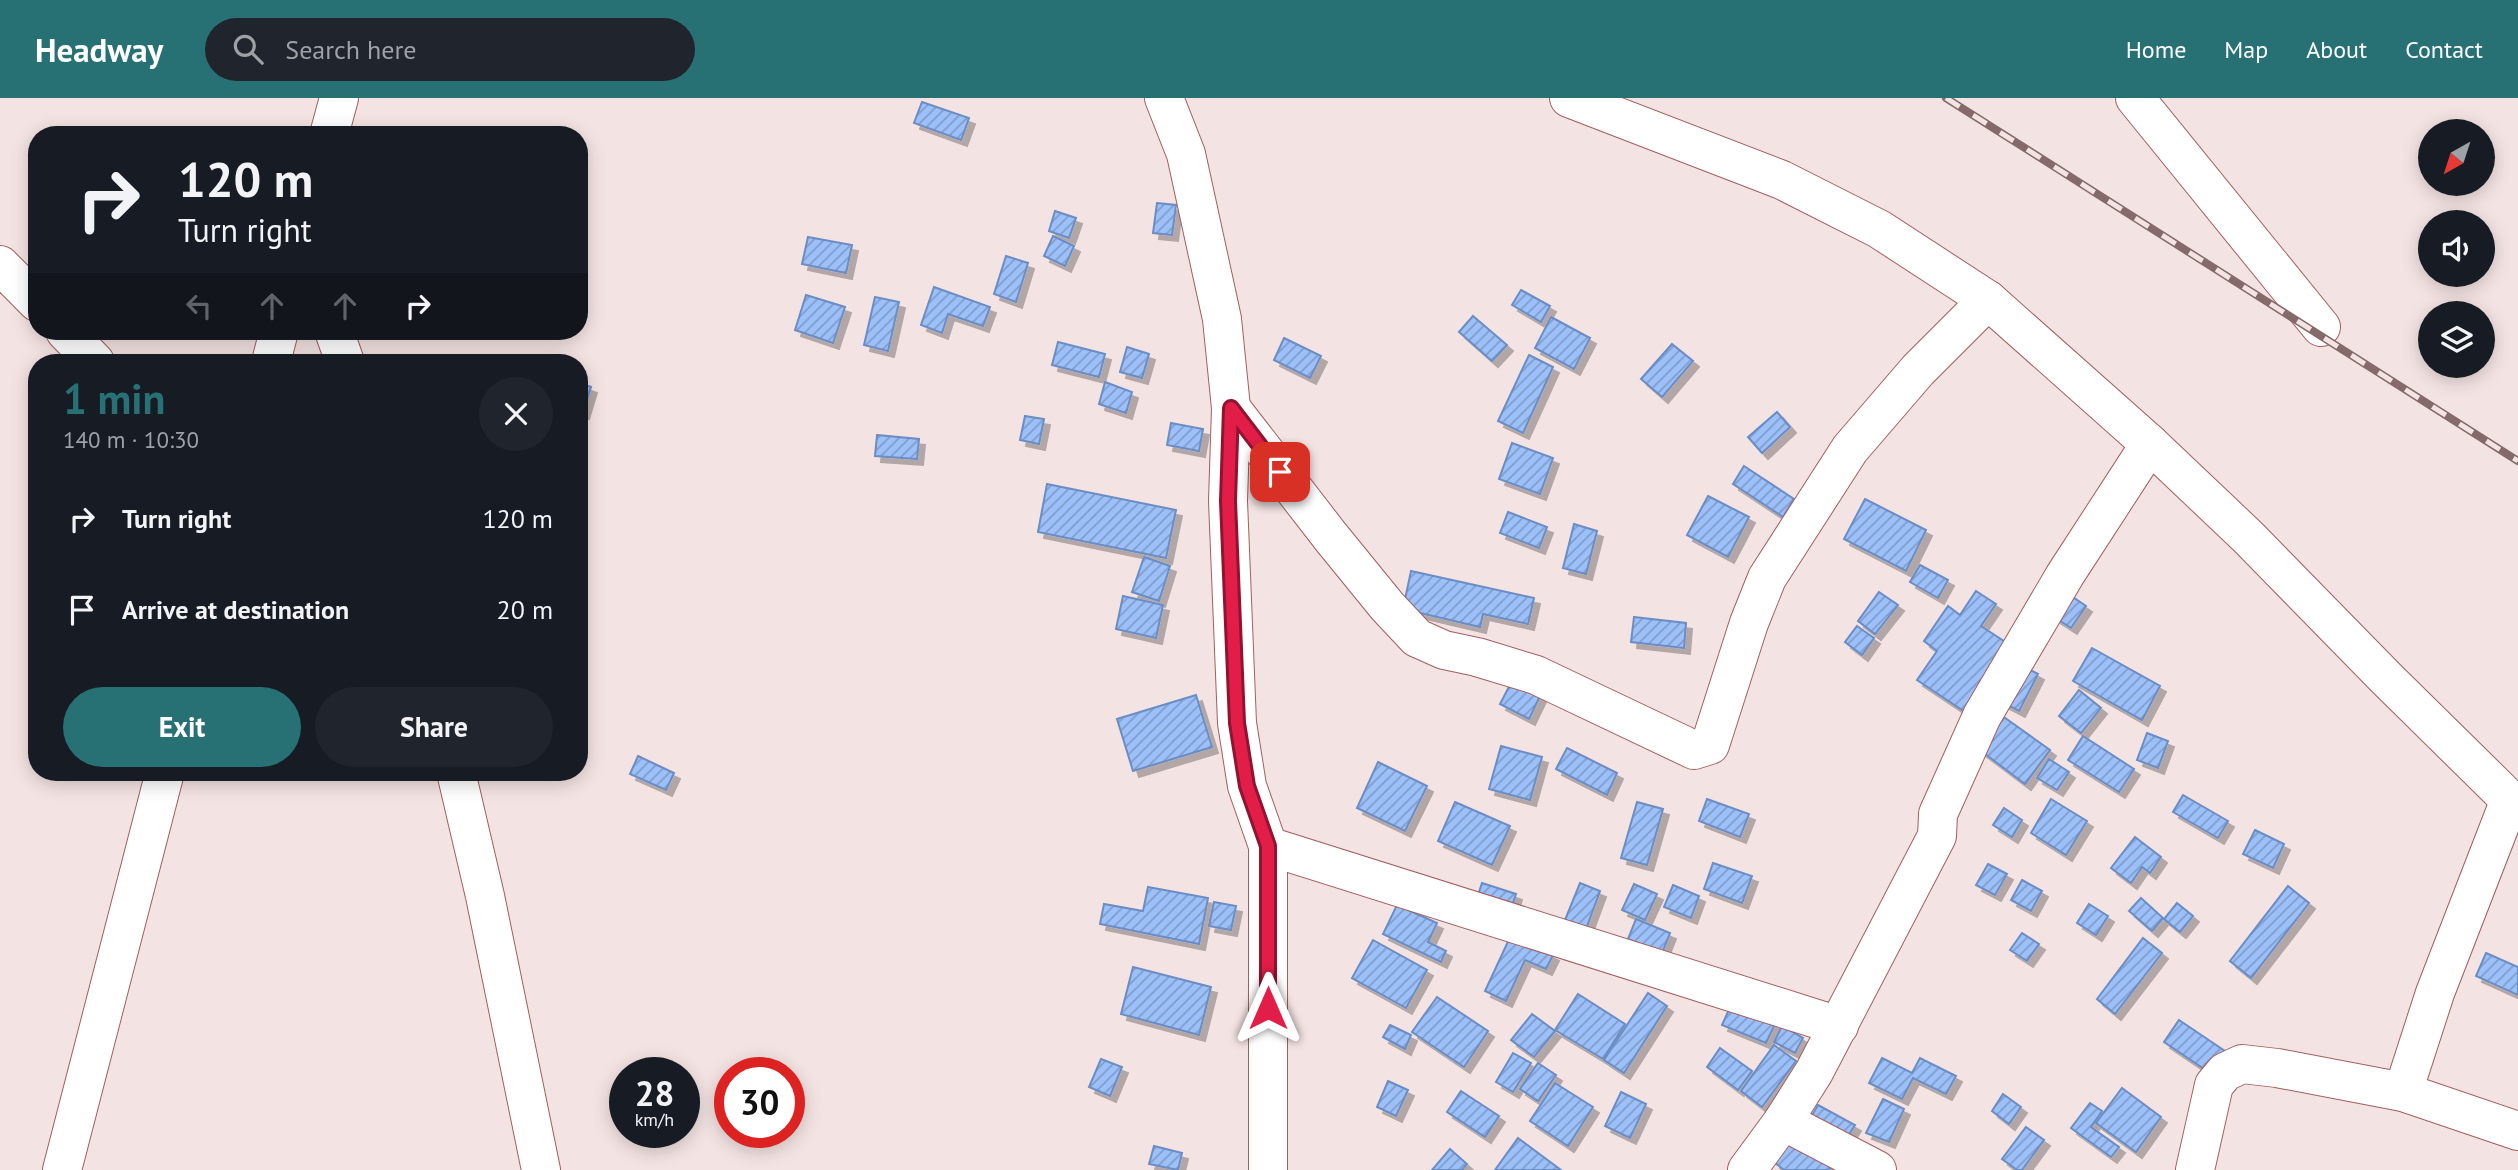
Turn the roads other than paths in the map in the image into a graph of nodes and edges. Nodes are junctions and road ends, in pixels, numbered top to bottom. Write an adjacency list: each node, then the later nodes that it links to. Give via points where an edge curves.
1 (339, 98): 5 (street)
2 (1164, 98): 12 (street, via 1186,154 1222,319)
3 (1569, 98): 8 (street, via 1782,180 1879,229)
4 (2135, 98): 9 (street)
5 (331, 126)
6 (0, 265): 7 (street)
7 (28, 293)
8 (1988, 300): 12 (street, via 1918,370 1850,449 1767,578 1710,745 1694,750 1536,675 1416,638); 13 (street)
9 (2321, 327)
10 (74, 340): 11 (street)
11 (87, 354)
12 (1231, 408): 17 (street, via 1228,501 1237,723 1247,786)
13 (2150, 444): 16 (street); 18 (street, via 2064,575 1982,716 1938,814 1937,836)
14 (163, 781): 22 (street)
15 (458, 781): 23 (street)
16 (2514, 805): 19 (street, via 2435,993)
17 (1268, 846): 18 (street); 24 (street)
18 (1839, 1026): 20 (street)
19 (2403, 1091): 21 (street); 27 (street, via 2242,1064 2224,1072 2214,1085)
20 (1783, 1121): 25 (street); 26 (street)
21 (2518, 1131)
22 (62, 1170)
23 (541, 1170)
24 (1268, 1170)
25 (1747, 1170)
26 (1877, 1170)
27 (2195, 1170)

